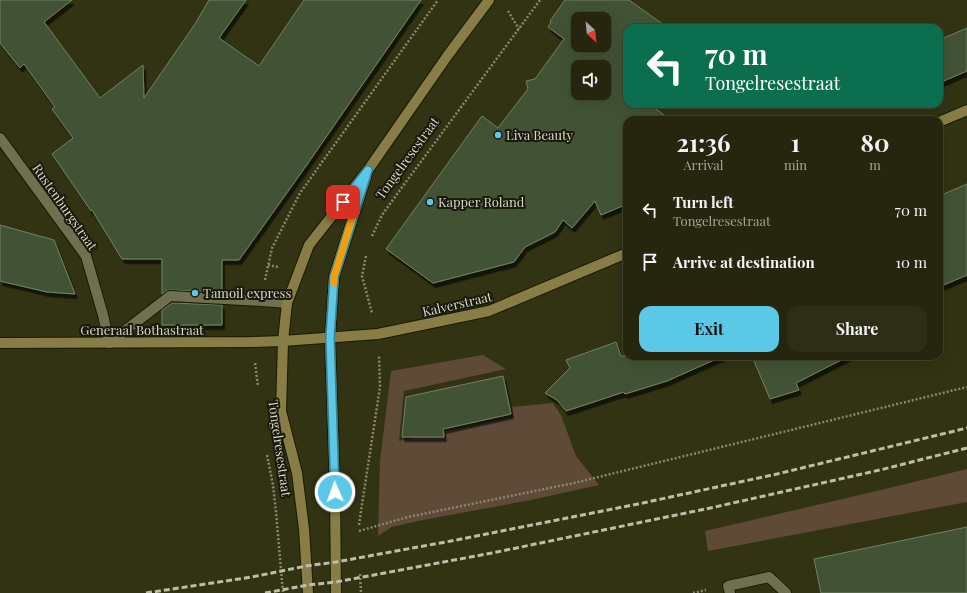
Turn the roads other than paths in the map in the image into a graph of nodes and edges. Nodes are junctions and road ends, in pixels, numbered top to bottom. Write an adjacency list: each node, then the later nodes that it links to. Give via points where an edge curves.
1 (489, 0): 5 (main road, Tongelresestraat)
2 (967, 110): 3 (main road)
3 (943, 120)
4 (0, 138): 11 (street, Rustenburgstraat, via 86,256)
5 (368, 170): 7 (main road, Tongelresestraat, via 309,245); 8 (main road, Tongelresestraat, via 334,277)
6 (623, 255): 8 (main road, Kalverstraat, via 489,311 378,334)
7 (287, 303): 9 (main road, Tongelresestraat); 11 (street, via 170,296)
8 (330, 338): 9 (main road, Kalverstraat); 14 (main road, Tongelresestraat)
9 (283, 341): 11 (main road, Generaal Bothastraat); 13 (main road, Tongelresestraat, via 281,410 298,473)
10 (0, 343): 11 (main road, Generaal Bothastraat)
11 (109, 343)
12 (729, 589): 15 (street, via 769,577)
13 (308, 593)
14 (336, 593)
15 (786, 593)

